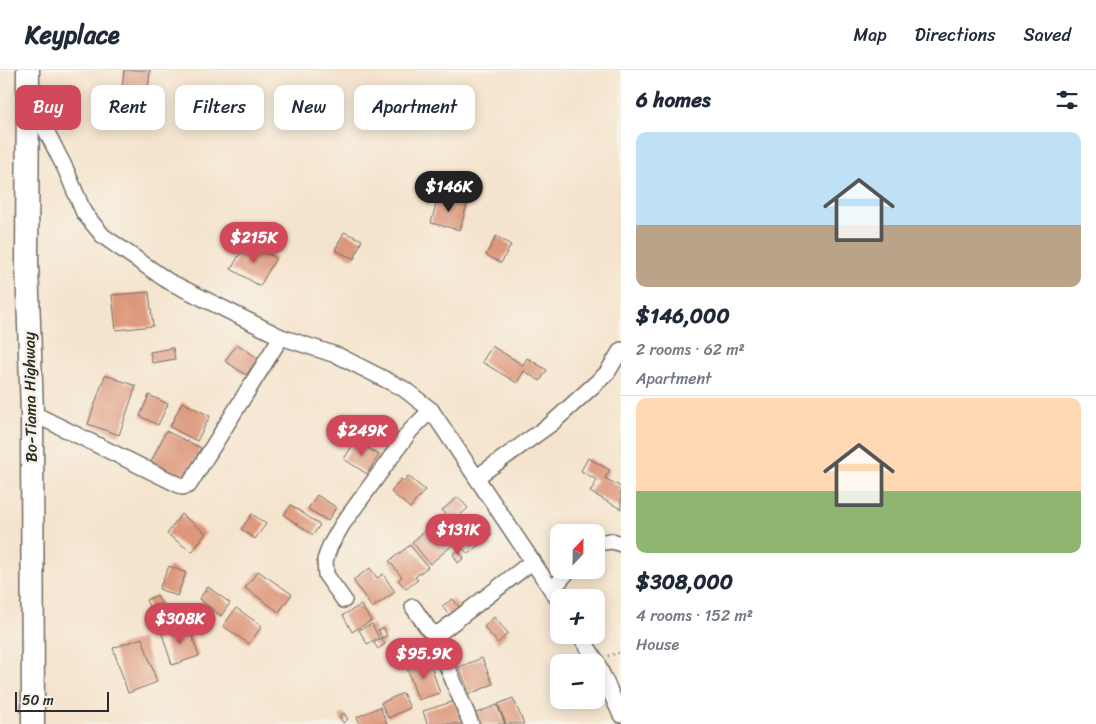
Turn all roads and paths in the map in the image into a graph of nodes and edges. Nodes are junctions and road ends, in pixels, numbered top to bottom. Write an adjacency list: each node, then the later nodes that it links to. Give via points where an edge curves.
1 (28, 70): 2 (highway, Bo-Tiama Highway)
2 (28, 85)
3 (28, 130): 8 (highway, Bo-Tiama Highway, via 27,264)
4 (45, 130): 5 (street, via 84,213 103,236 168,281)
5 (281, 337): 7 (street, via 339,356 404,389); 8 (street, via 189,484 183,487)
6 (621, 350): 9 (street, via 607,373 552,424)
7 (431, 410): 9 (street); 14 (street, via 410,431 342,524 330,546 325,560 326,574)
8 (32, 413): 19 (highway, Bo-Tiama Highway)
9 (477, 477): 12 (street)
10 (605, 542): 11 (street)
11 (621, 544)
12 (533, 562): 13 (street); 16 (street)
13 (550, 589)
14 (344, 600)
15 (413, 607): 16 (street, via 429,630)
16 (438, 634): 20 (street, via 439,646)
17 (586, 644): 18 (street)
18 (621, 715)
19 (33, 724)
20 (471, 724)

